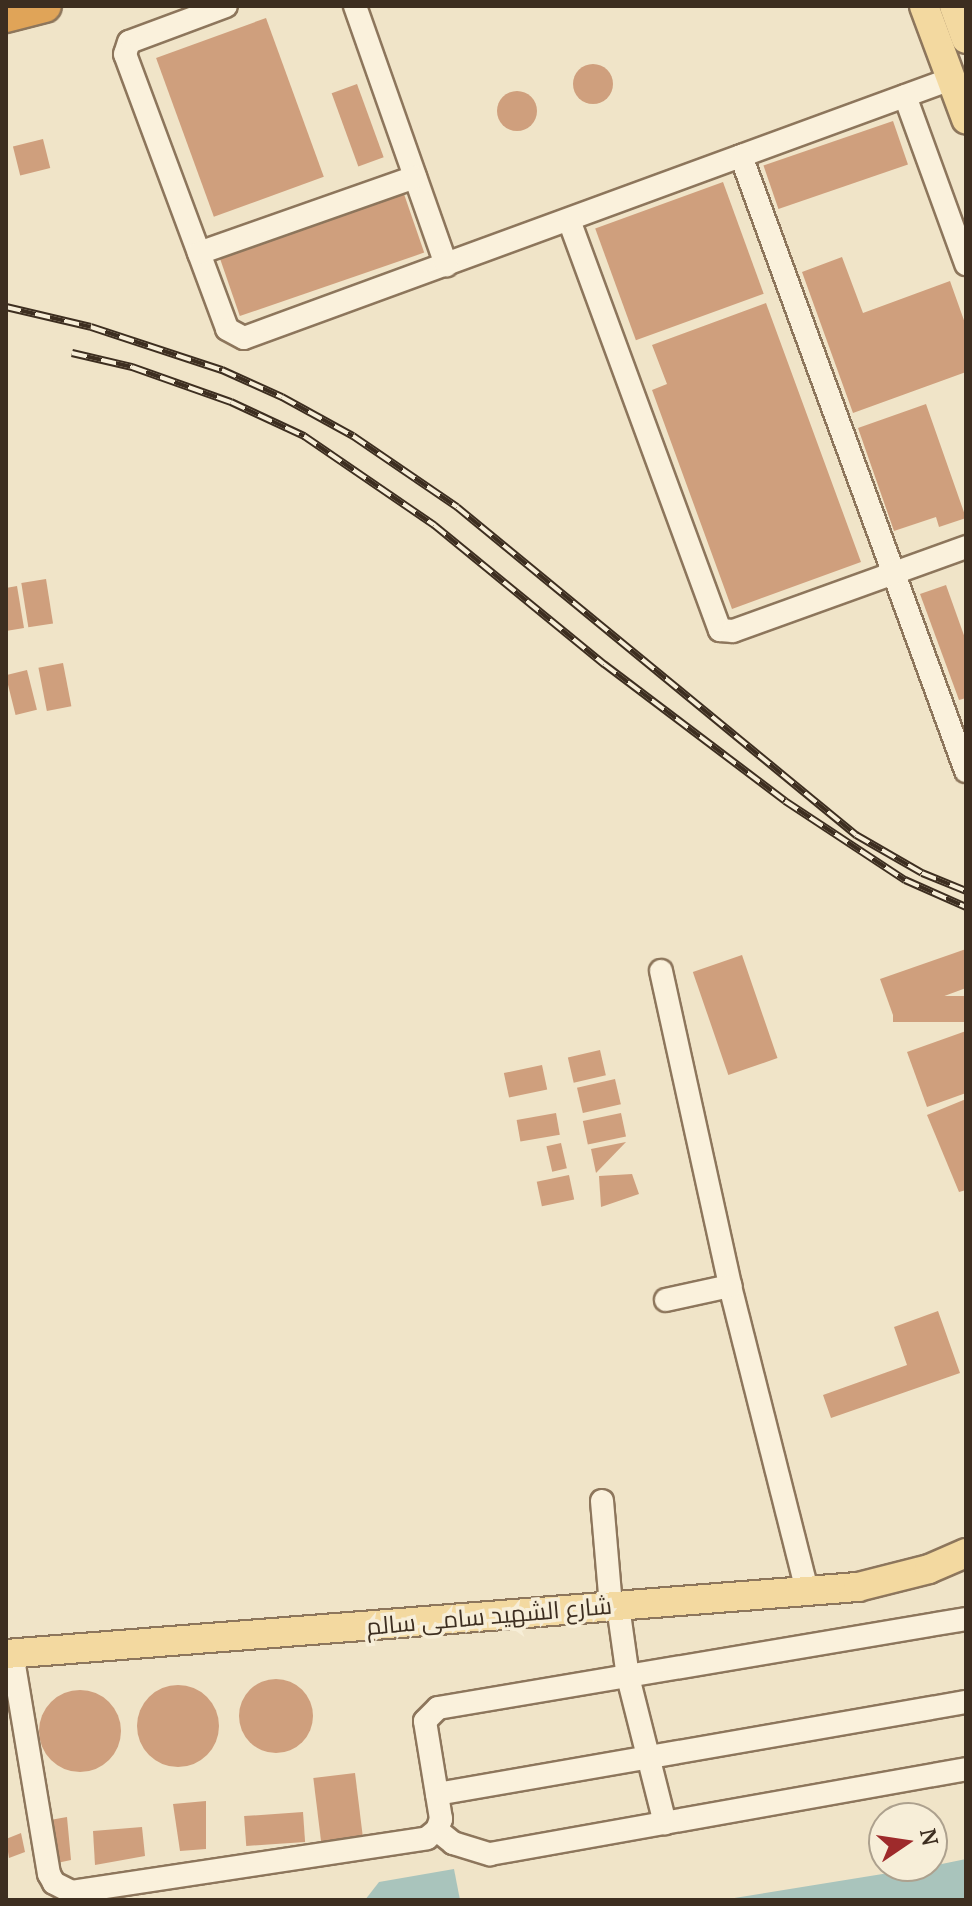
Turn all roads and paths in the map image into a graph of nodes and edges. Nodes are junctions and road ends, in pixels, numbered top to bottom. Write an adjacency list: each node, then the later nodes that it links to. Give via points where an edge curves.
1 (45, 6): 6 (highway)
2 (226, 6): 14 (street, via 125,47)
3 (355, 6): 12 (street)
4 (924, 6): 8 (main road)
5 (954, 6): 7 (main road)
6 (6, 16)
7 (966, 39)
8 (951, 79): 9 (street); 10 (main road)
9 (905, 96): 11 (street); 15 (street)
10 (966, 119)
11 (741, 156): 13 (street); 18 (street)
12 (415, 177): 14 (street); 16 (street)
13 (569, 220): 16 (street); 18 (street, via 720,630 733,631)
14 (199, 253): 16 (street, via 227,329 244,338)
15 (966, 264)
16 (446, 265)
17 (966, 547): 18 (street)
18 (894, 573): 19 (street)
19 (966, 771)
20 (661, 971): 21 (street)
21 (730, 1286): 22 (street); 25 (street)
22 (666, 1300)
23 (602, 1501): 26 (street)
24 (966, 1553): 25 (main road, شارع الشهيد سامى سالم, via 894,1580)
25 (807, 1591): 26 (main road, شارع الشهيد سامى سالم)
26 (614, 1606): 28 (main road, شارع الشهيد سامى سالم); 29 (street)
27 (966, 1619): 29 (street)
28 (9, 1653): 35 (street, via 49,1874 62,1889 82,1891 427,1838)
29 (628, 1677): 31 (street); 33 (street, via 432,1712 425,1721)
30 (966, 1702): 31 (street)
31 (648, 1757): 33 (street); 34 (street)
32 (966, 1769): 34 (street)
33 (437, 1794): 35 (street)
34 (665, 1823): 35 (street, via 490,1854 461,1847)
35 (437, 1830)

